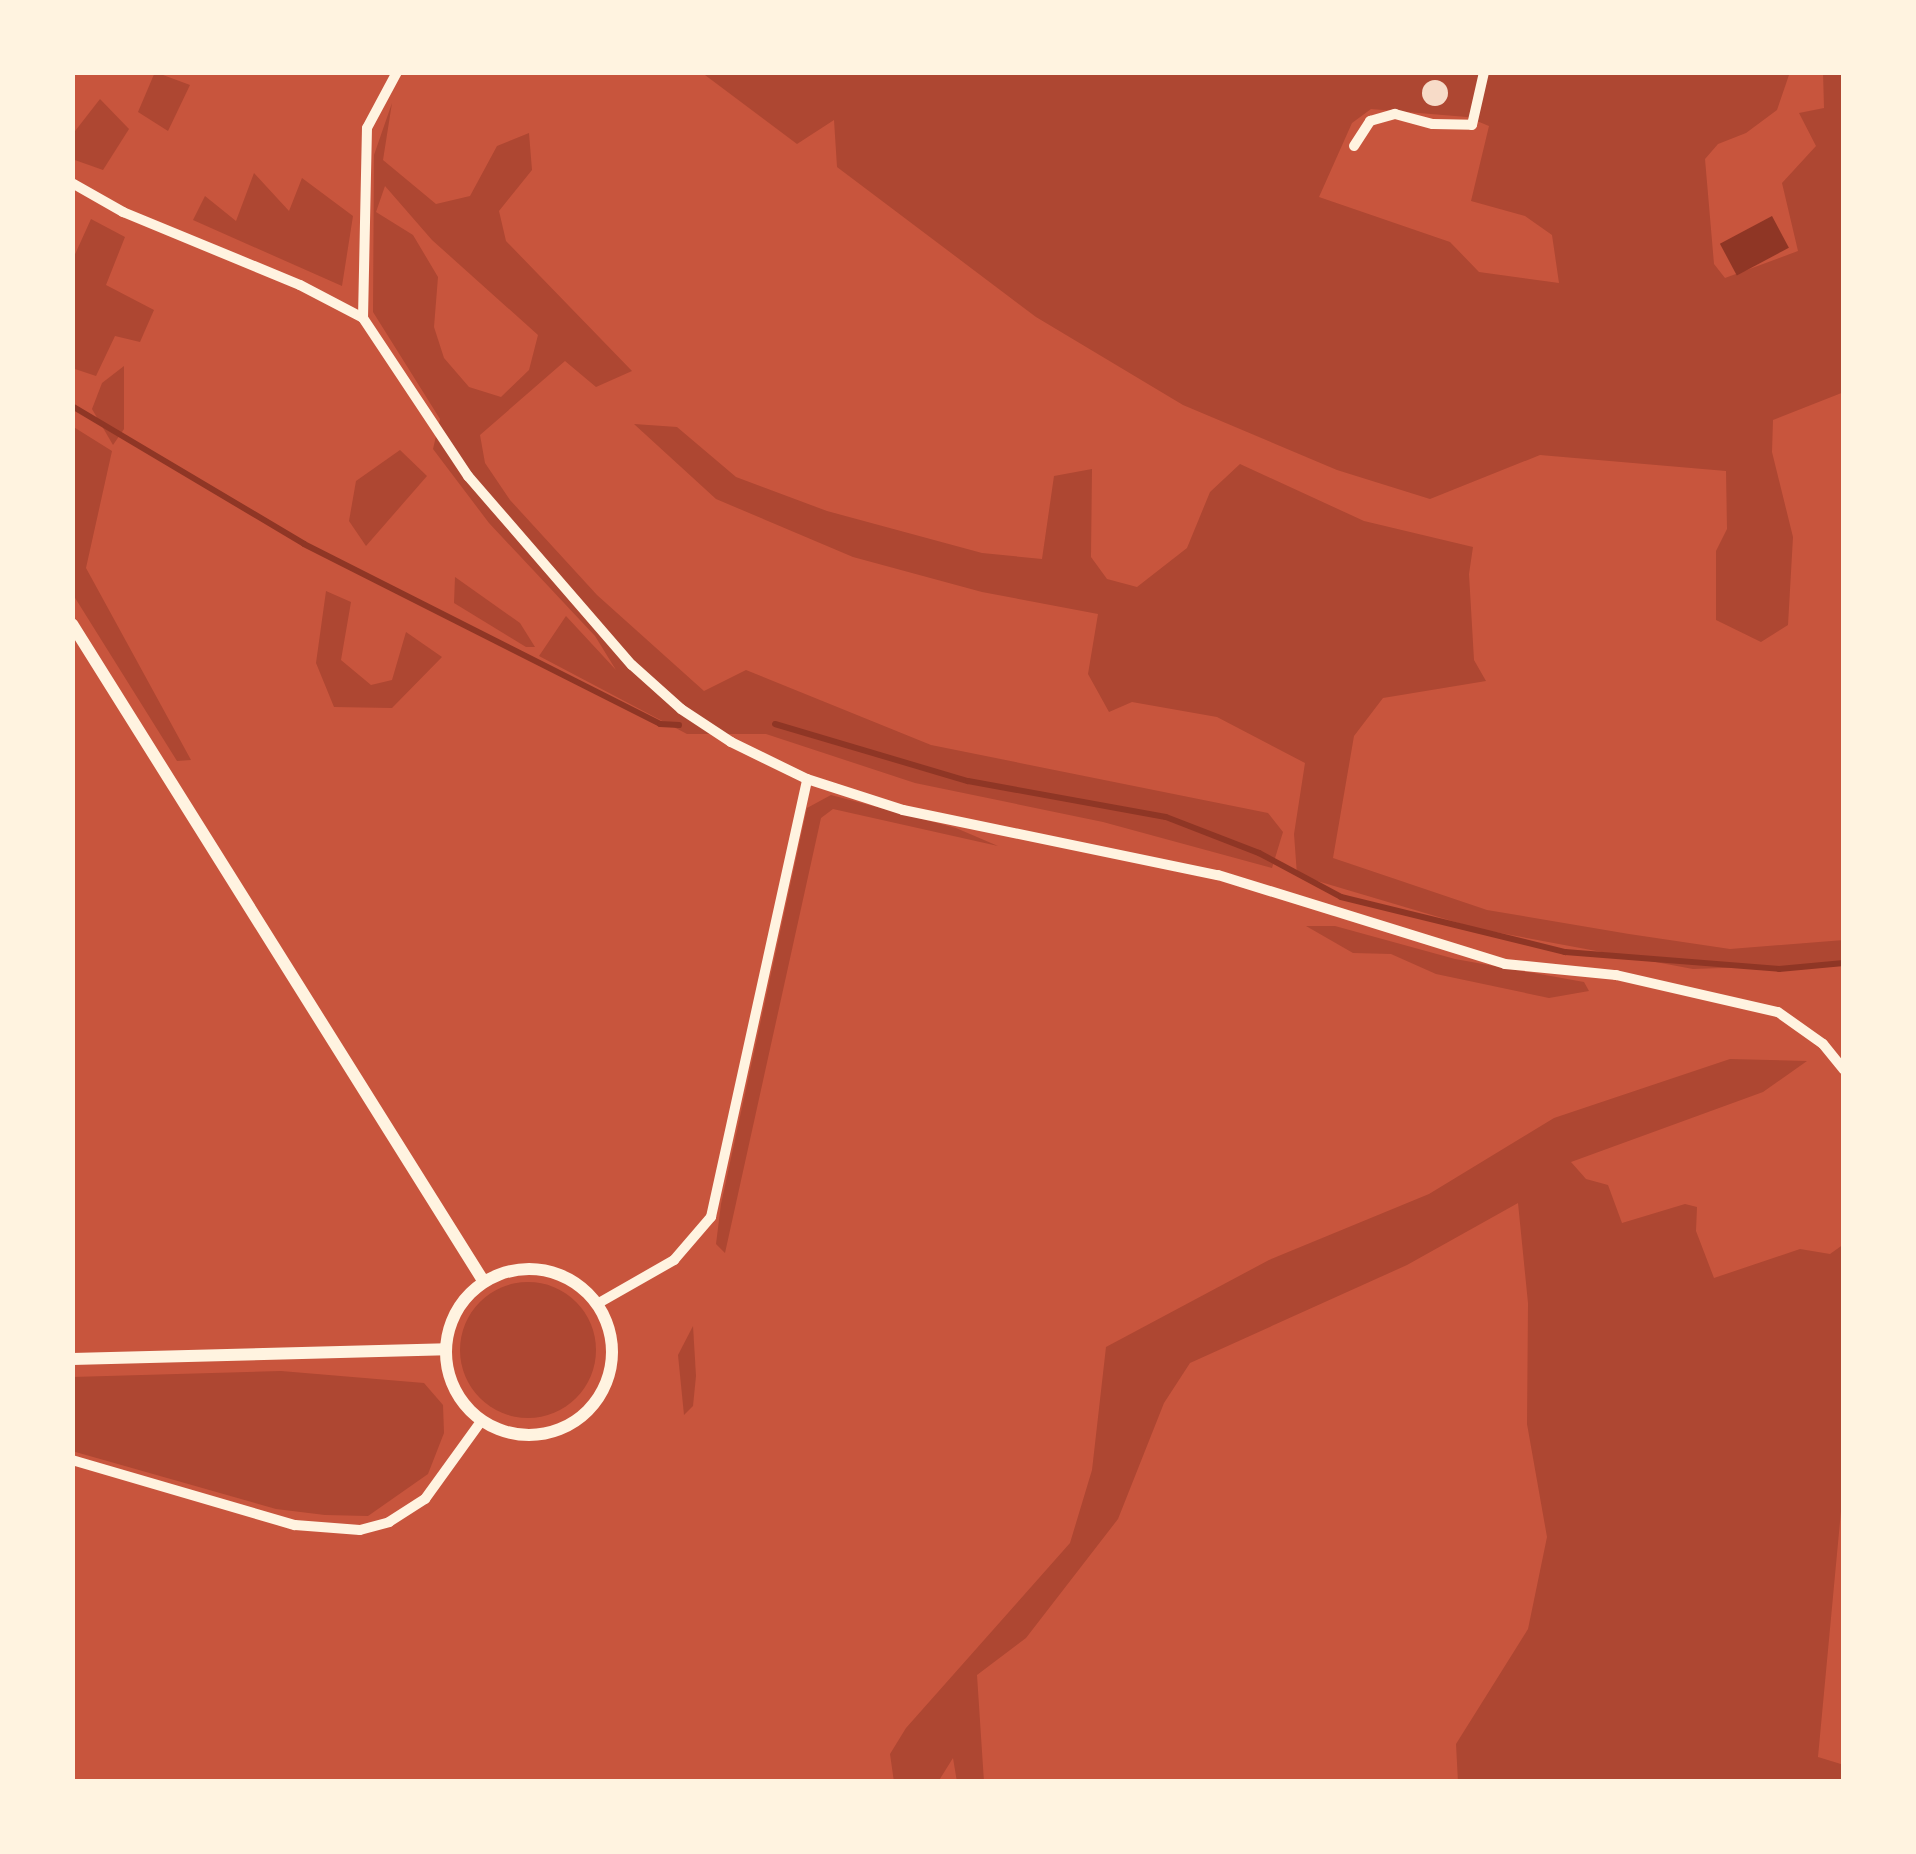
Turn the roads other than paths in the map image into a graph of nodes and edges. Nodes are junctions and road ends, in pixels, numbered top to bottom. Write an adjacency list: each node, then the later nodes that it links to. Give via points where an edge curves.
1 (397, 72): 5 (street, via 367,128)
2 (1484, 72): 3 (street, via 1472,125 1395,115 1370,121)
3 (1354, 146)
4 (72, 183): 5 (street)
5 (363, 317): 7 (street, via 468,476 632,665 681,709)
6 (72, 624): 9 (street)
7 (807, 779): 8 (street, via 903,810 1218,875 1505,964 1616,976 1778,1012); 10 (street, via 711,1216 674,1260)
8 (1844, 1070)
9 (484, 1282): 10 (street, via 545,1270); 11 (street, via 457,1310)
10 (597, 1304): 13 (street, via 611,1359 588,1410 537,1434)
11 (446, 1348): 12 (street); 13 (street, via 454,1389)
12 (72, 1359)
13 (482, 1420): 14 (street, via 424,1499 360,1530 296,1525)
14 (72, 1460)

